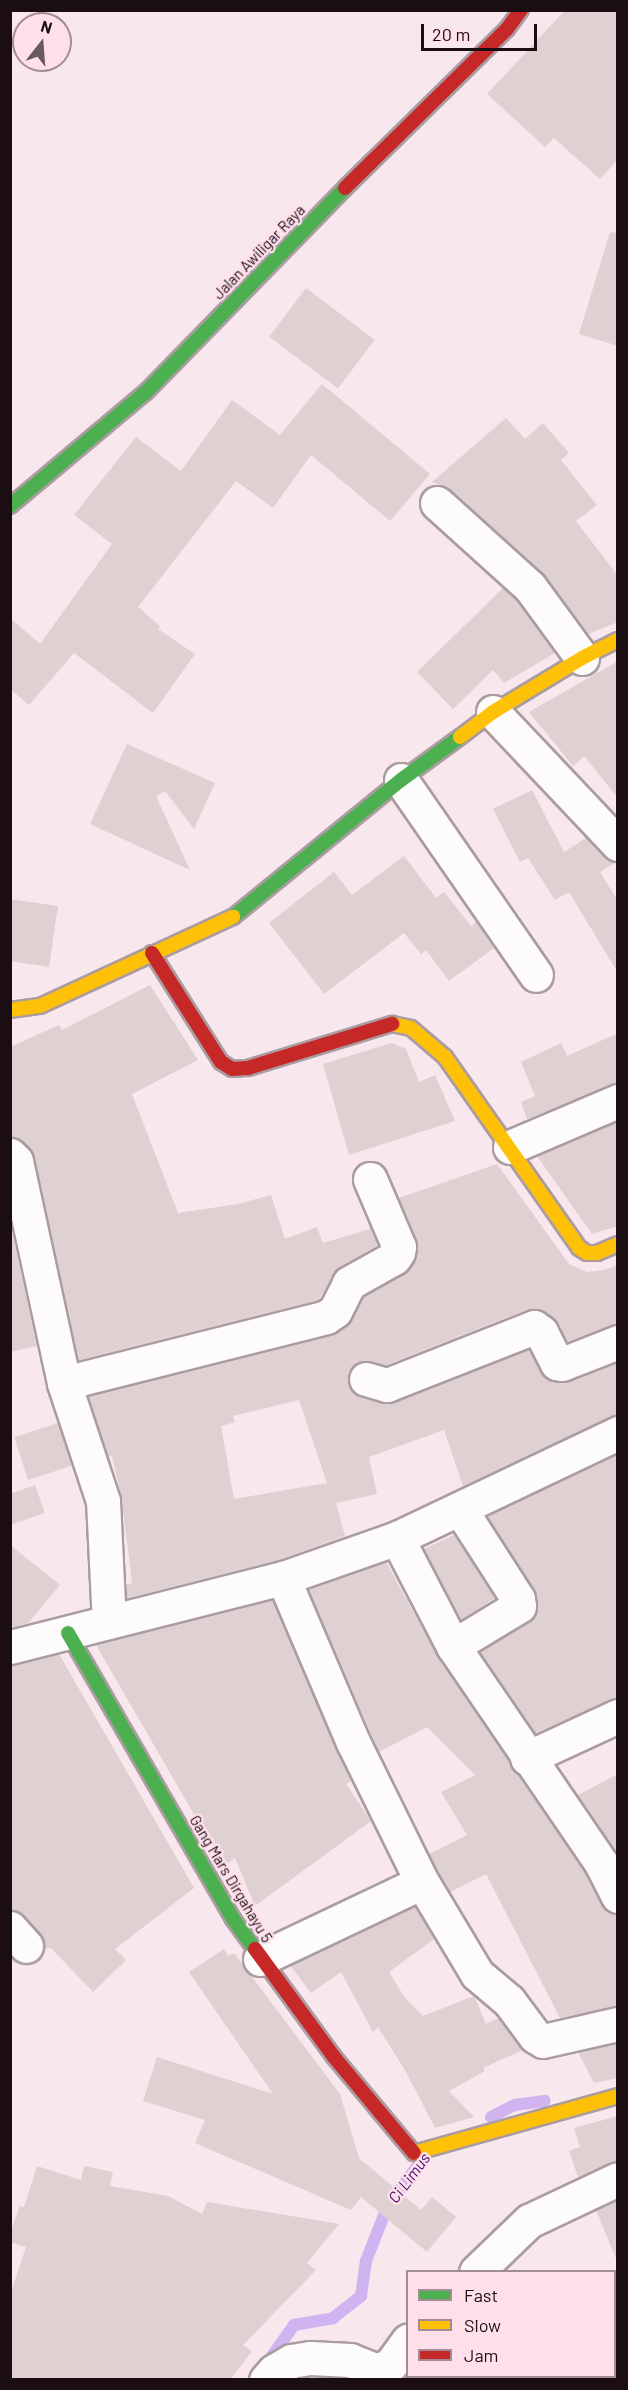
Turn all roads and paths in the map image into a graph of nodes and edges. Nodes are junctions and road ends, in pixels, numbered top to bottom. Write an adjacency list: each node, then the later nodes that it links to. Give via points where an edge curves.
1 (521, 10): 3 (street, Jalan Awiligar Raya, via 507,29 146,392)
2 (437, 502): 5 (street, via 530,587)
3 (10, 506)
4 (618, 640): 5 (street)
5 (582, 658): 6 (street)
6 (493, 712): 7 (street); 8 (street)
7 (401, 780): 9 (street, via 237,915); 10 (street)
8 (618, 844)
9 (152, 953): 11 (street, via 40,1006); 13 (street, via 221,1062 232,1070 391,1024 411,1028 445,1057)
10 (536, 975)
11 (10, 1010)
12 (618, 1101): 13 (street)
13 (510, 1147): 16 (street, via 579,1248 597,1253)
14 (10, 1155): 19 (street, via 16,1161)
15 (370, 1179): 19 (street, via 398,1252 349,1283 335,1311 326,1317)
16 (618, 1244)
17 (618, 1342): 18 (street, via 562,1364 557,1363 542,1332 534,1327 387,1385)
18 (366, 1379)
19 (64, 1383): 24 (street, via 103,1501)
20 (618, 1433): 21 (street)
21 (460, 1509): 22 (street); 26 (street, via 519,1606)
22 (397, 1538): 23 (street); 26 (street)
23 (283, 1578): 24 (street); 31 (street, via 353,1742)
24 (109, 1623): 25 (street)
25 (68, 1633): 27 (street); 33 (street, Gang Mars Dirgahayu 5)
26 (453, 1646): 29 (street)
27 (10, 1647)
28 (618, 1716): 29 (street)
29 (527, 1758): 30 (street)
30 (609, 1859): 32 (street)
31 (422, 1882): 33 (street); 34 (street, via 477,1974 509,2001 543,2042)
32 (618, 1896)
33 (260, 1959): 35 (street, Gang Mars Dirgahayu 5, via 414,2153)
34 (618, 2024)
35 (618, 2096)
36 (618, 2179): 37 (street, via 529,2221)
37 (477, 2270)
38 (406, 2344): 39 (street, via 384,2368 375,2370 350,2360 310,2358 291,2361)
39 (267, 2379)

